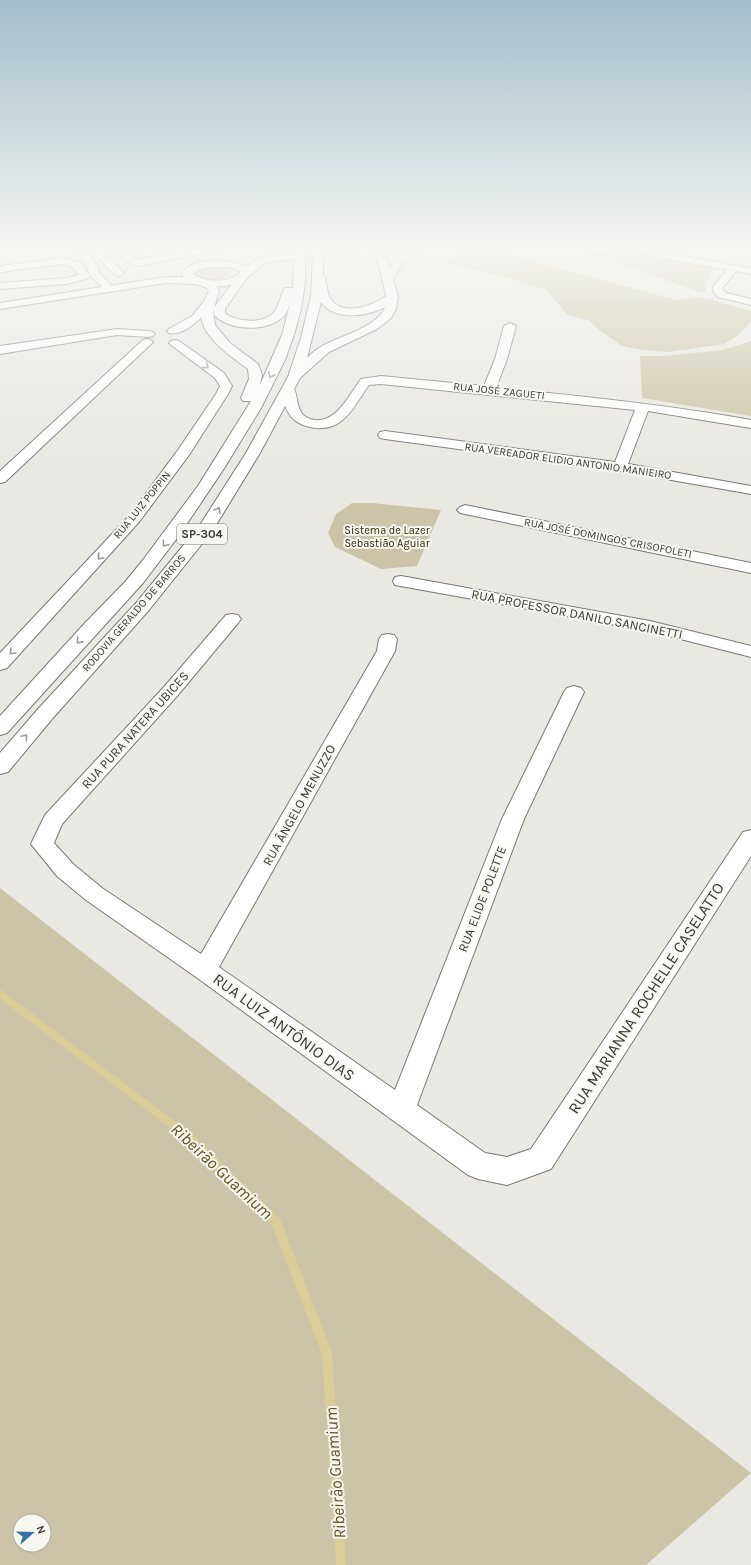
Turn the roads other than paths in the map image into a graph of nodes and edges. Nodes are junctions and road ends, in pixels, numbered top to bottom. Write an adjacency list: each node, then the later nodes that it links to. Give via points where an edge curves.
1 (193, 320): 9 (street)
2 (207, 320): 18 (main road, via 217,337 257,372)
3 (225, 320): 4 (main road, via 240,323)
4 (270, 320)
5 (292, 320): 18 (main road, RODOVIA GERALDO DE BARROS / SP-304, one-way to 18, via 282,352 254,410)
6 (311, 320): 13 (main road, RODOVIA GERALDO DE BARROS / SP-304)
7 (382, 320): 13 (main road, via 327,348)
8 (510, 326): 14 (street)
9 (160, 340): 10 (street, via 136,332 117,332); 20 (street); 28 (street, RUA LUIZ POPPIN, one-way to 28, via 220,376 226,386 184,452 134,519)
10 (18, 348): 11 (street); 12 (street)
11 (0, 350)
12 (0, 362)
13 (291, 383): 14 (street, RUA JOSÉ ZAGUETI, via 294,412 298,418 312,424 329,422 336,418 365,382 372,380); 31 (main road, RODOVIA GERALDO DE BARROS / SP-304, one-way to 13, via 143,606 207,527 253,453)
14 (489, 390): 15 (street, RUA JOSÉ ZAGUETI)
15 (644, 406): 16 (street, RUA JOSÉ ZAGUETI); 19 (street)
16 (751, 424)
17 (385, 435): 19 (street, RUA VEREADOR ELIDIO ANTONIO MANIEIRO)
18 (222, 461): 30 (main road, RODOVIA GERALDO DE BARROS / SP-304, one-way to 30, via 169,538 136,580)
19 (620, 467): 21 (street, RUA VEREADOR ELIDIO ANTONIO MANIEIRO)
20 (1, 476)
21 (751, 490)
22 (466, 510): 23 (street, RUA JOSÉ DOMINGOS CRISOFOLETI)
23 (751, 568)
24 (401, 581): 27 (street, RUA PROFESSOR DANILO SANCINETTI, via 650,626)
25 (232, 619): 33 (street, RUA PURA NATERA UBICES, via 171,691 53,820)
26 (388, 639): 34 (street, RUA ÂNGELO MENUZZO, via 386,651)
27 (751, 652)
28 (0, 664)
29 (574, 692): 35 (street, RUA ELIDE POLETTE, via 513,819)
30 (0, 728)
31 (0, 767)
32 (751, 838): 36 (street, RUA MARIANNA ROCHELLE CASELATTO)
33 (42, 844): 34 (street, RUA LUIZ ANTÔNIO DIAS, via 65,870 94,894)
34 (206, 970): 35 (street, RUA LUIZ ANTÔNIO DIAS)
35 (401, 1111): 36 (street, RUA LUIZ ANTÔNIO DIAS, via 478,1165 507,1171)
36 (541, 1159)

